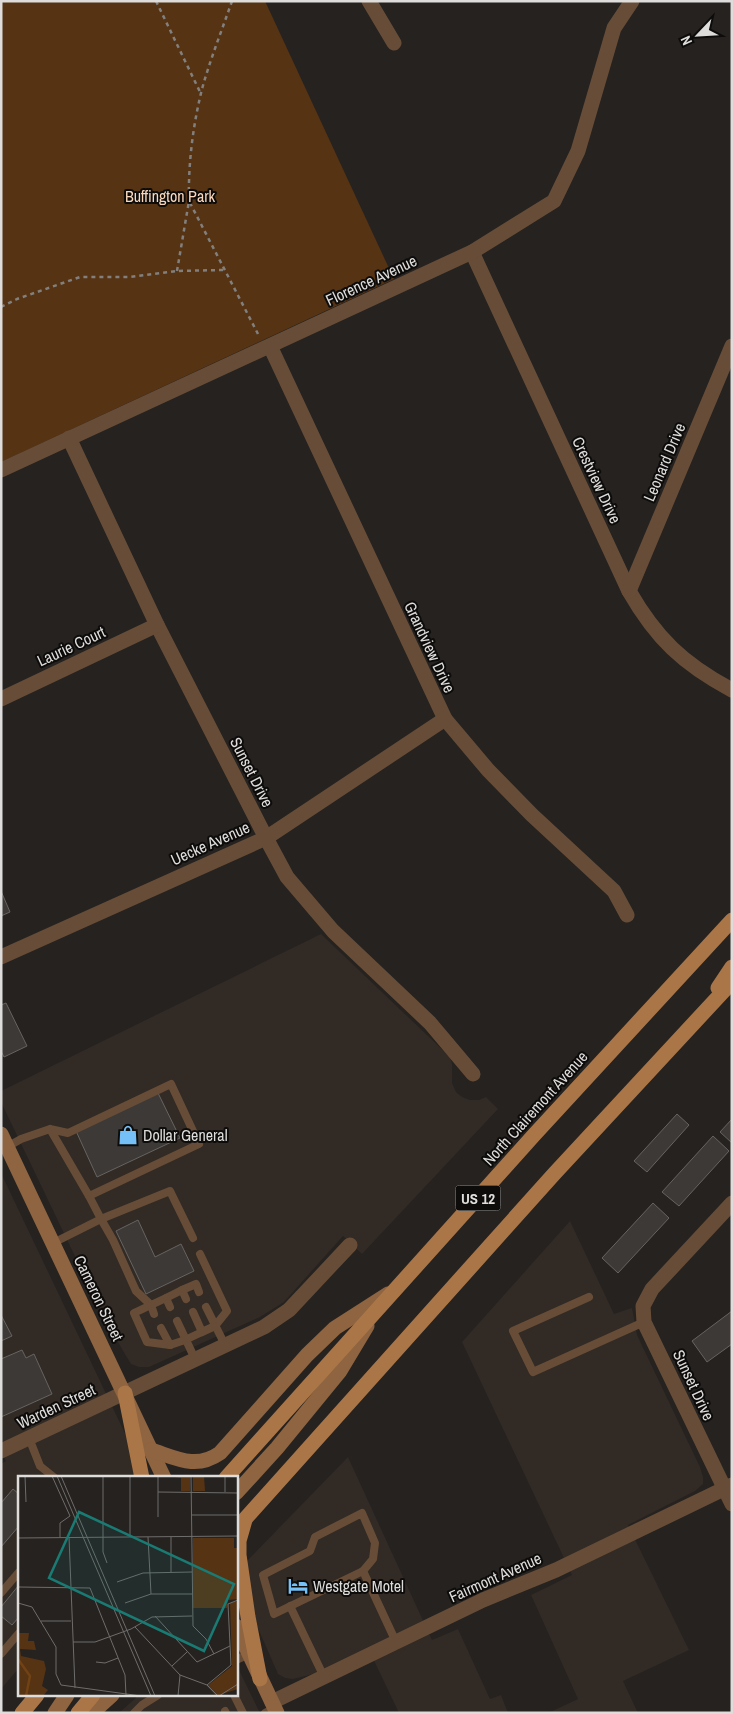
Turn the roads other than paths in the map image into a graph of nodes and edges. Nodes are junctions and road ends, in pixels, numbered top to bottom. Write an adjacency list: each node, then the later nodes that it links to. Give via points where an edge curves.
1 (368, 1): 3 (street)
2 (632, 1): 4 (street, Florence Avenue, via 614,28 578,151 554,201)
3 (394, 43)
4 (472, 252): 6 (street, Florence Avenue); 9 (street, Crestview Drive)
5 (732, 346): 9 (street, Leonard Drive)
6 (268, 347): 7 (street, Florence Avenue); 13 (street, Grandview Drive)
7 (68, 438): 8 (street, Florence Avenue); 10 (street, Sunset Drive)
8 (1, 470)
9 (629, 591): 11 (street, Crestview Drive, via 660,638 695,668)
10 (157, 625): 12 (street, Laurie Court); 14 (street, Sunset Drive)
11 (732, 690)
12 (1, 699)
13 (445, 719): 14 (street, Uecke Avenue); 15 (street, Grandview Drive, via 532,815 614,891)
14 (266, 838): 17 (street, Uecke Avenue); 21 (street, Sunset Drive, via 288,877 333,931 430,1023)
15 (627, 915)
16 (732, 920): 32 (main road, North Clairemont Avenue / US 12)
17 (1, 957)
18 (732, 967): 20 (main road)
19 (732, 982): 20 (main road, US 12)
20 (701, 1015): 63 (main road, US 12)
21 (473, 1074)
22 (50, 1129): 23 (lane); 24 (lane); 24 (lane, via 68,1133 171,1084 199,1144)
23 (3, 1144): 28 (main road, Cameron Street)
24 (89, 1196): 26 (lane)
25 (732, 1203): 44 (street, Sunset Drive, via 652,1289 643,1306)
26 (101, 1219): 27 (lane, via 170,1191); 28 (lane); 37 (lane, via 136,1291)
27 (192, 1238)
28 (53, 1243): 52 (main road, Cameron Street)
29 (350, 1245): 50 (street, Warden Street, via 289,1310 264,1327)
30 (200, 1254): 31 (lane)
31 (211, 1277): 33 (lane, via 197,1288); 45 (lane, via 227,1311)
32 (396, 1289): 40 (main road, North Clairemont Avenue / US 12); 54 (main road, via 335,1328 210,1460 183,1461)
33 (182, 1290): 34 (lane); 36 (lane)
34 (166, 1298): 37 (lane); 39 (lane)
35 (589, 1298): 44 (lane, via 513,1332 532,1372)
36 (186, 1299)
37 (151, 1305): 42 (lane); 49 (lane, via 134,1313 147,1342)
38 (206, 1306): 45 (lane)
39 (170, 1307)
40 (377, 1310): 59 (main road, North Clairemont Avenue / US 12); 61 (main road, via 340,1371)
41 (193, 1312): 47 (lane)
42 (154, 1314)
43 (176, 1320): 48 (lane)
44 (644, 1322): 60 (street, Sunset Drive)
45 (214, 1326): 47 (lane); 50 (lane)
46 (161, 1328): 49 (lane)
47 (202, 1332): 48 (lane)
48 (186, 1340): 49 (lane); 51 (lane)
49 (170, 1345)
50 (225, 1345): 51 (street, Warden Street)
51 (195, 1359): 52 (street, Warden Street)
52 (125, 1393): 53 (street, Warden Street); 54 (main road, Cameron Street); 57 (main road)
53 (29, 1438): 55 (street, Warden Street); 56 (lane, via 40,1466)
54 (151, 1450): 58 (main road, Cameron Street)
55 (1, 1451)
56 (52, 1476)
57 (142, 1476)
58 (163, 1476)
59 (228, 1476)
60 (728, 1487): 62 (street, Sunset Drive); 70 (street, Fairmont Avenue)
61 (238, 1491)
62 (732, 1504)
63 (241, 1524): 74 (main road, via 239,1555)
64 (363, 1571): 67 (lane); 67 (lane, via 373,1559 375,1543 362,1513 315,1537 310,1551 264,1575 274,1614); 70 (lane)
65 (18, 1573): 66 (lane)
66 (1, 1593)
67 (290, 1606): 73 (lane)
68 (18, 1634): 71 (lane)
69 (238, 1635): 72 (main road)
70 (396, 1642): 73 (street, Fairmont Avenue)
71 (3, 1649)
72 (243, 1657): 74 (main road)
73 (324, 1677): 81 (street, Fairmont Avenue)
74 (260, 1679): 81 (main road)
75 (36, 1696): 82 (main road)
76 (66, 1696): 83 (main road)
77 (92, 1696): 84 (main road)
78 (111, 1696): 85 (main road)
79 (156, 1696): 86 (lane)
80 (234, 1696): 87 (lane)
81 (272, 1709)
82 (22, 1713)
83 (55, 1713)
84 (78, 1713)
85 (92, 1713)
86 (134, 1713)
87 (243, 1713)

